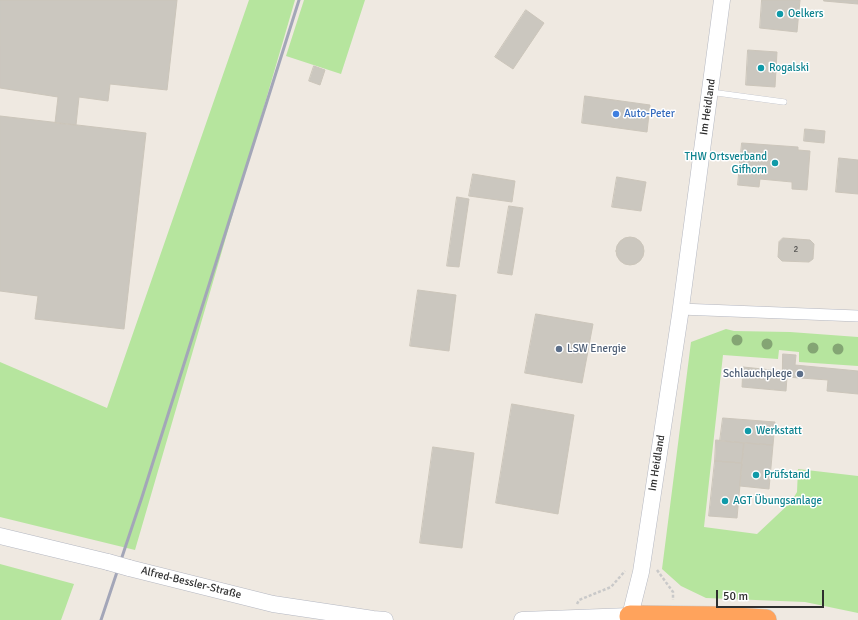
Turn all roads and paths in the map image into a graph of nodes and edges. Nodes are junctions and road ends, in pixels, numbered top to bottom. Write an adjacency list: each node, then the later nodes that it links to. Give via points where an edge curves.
1 (722, 0): 2 (street, Im Heidland)
2 (710, 92): 3 (lane); 4 (street, Im Heidland)
3 (784, 102)
4 (680, 309): 5 (street); 11 (street, Im Heidland, via 641,572)
5 (858, 316)
6 (0, 536): 12 (street, Alfred-Bessler-Straße, bridge, via 273,604)
7 (627, 566): 10 (path, via 625,572 611,587 579,600)
8 (657, 572): 9 (path)
9 (673, 592)
10 (573, 618): 11 (street); 13 (street)
11 (630, 618): 14 (highway, via 718,616)
12 (385, 620)
13 (522, 620)
14 (766, 620)

